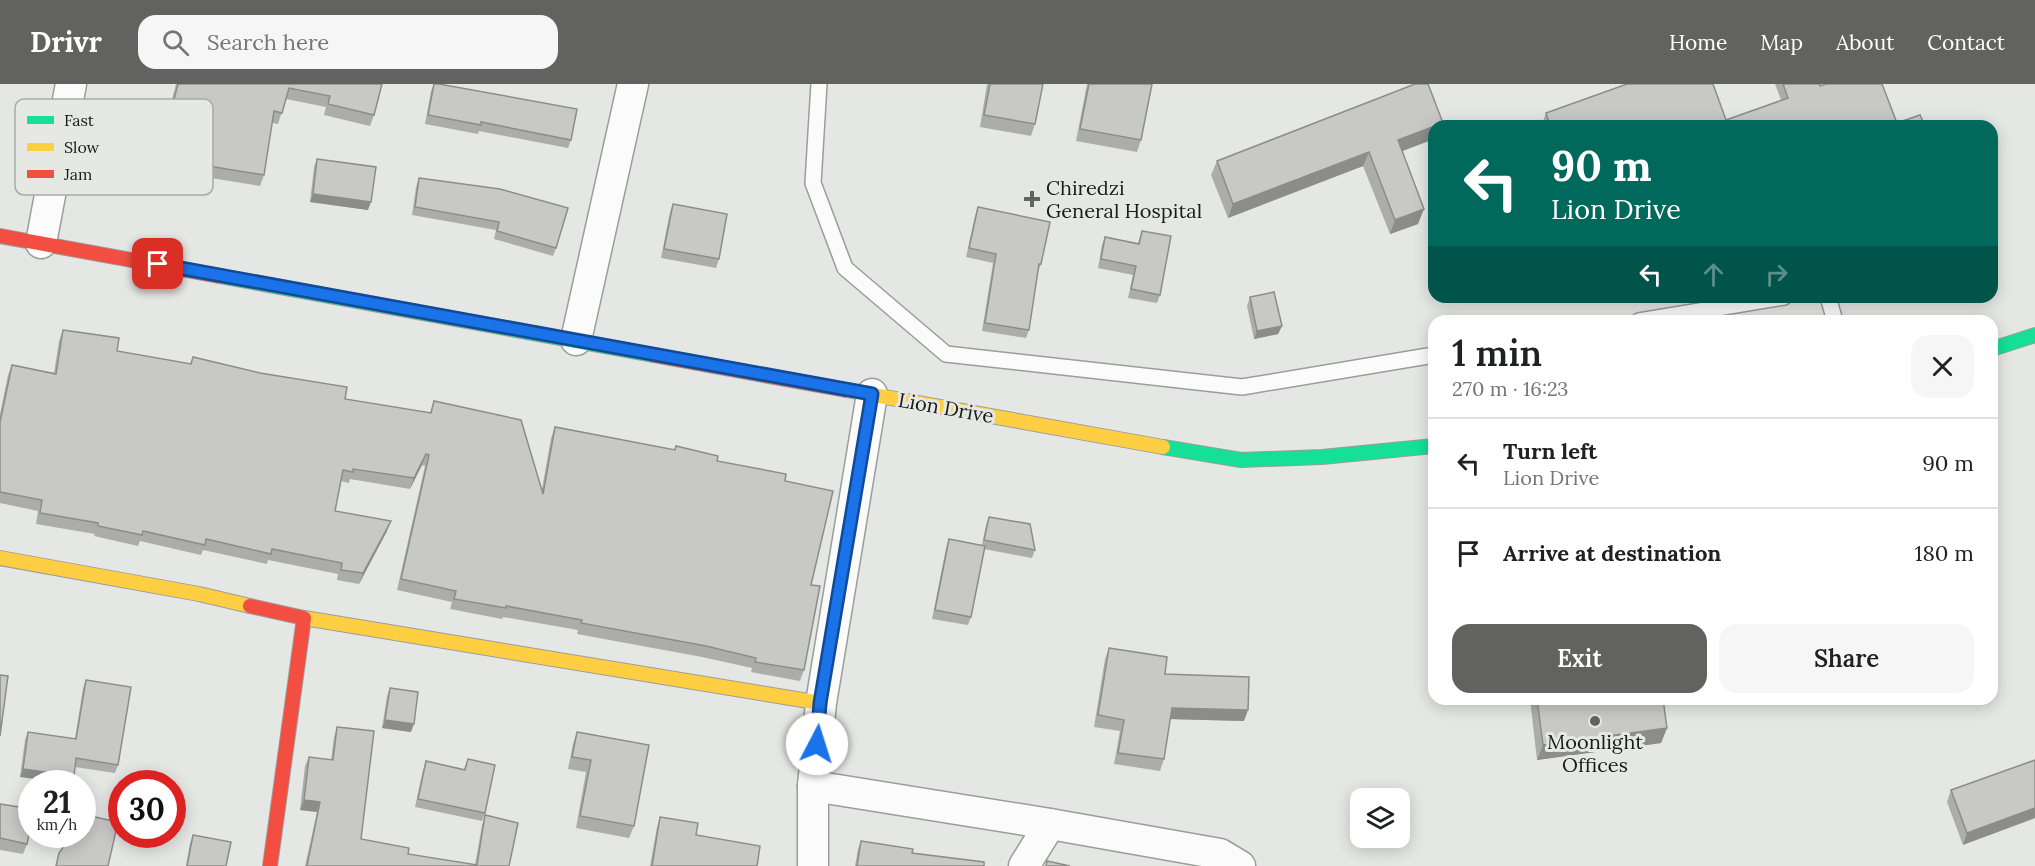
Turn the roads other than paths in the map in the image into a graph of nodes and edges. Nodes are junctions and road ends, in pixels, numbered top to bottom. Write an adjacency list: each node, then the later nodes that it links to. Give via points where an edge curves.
1 (71, 84): 4 (street)
2 (633, 84): 11 (street)
3 (819, 84): 13 (lane, via 813,183 844,268 946,354 1242,387)
4 (68, 99)
5 (50, 195): 7 (street)
6 (0, 236): 7 (street, Lion Drive)
7 (41, 243): 11 (street, Lion Drive)
8 (1748, 303): 9 (lane)
9 (1675, 315)
10 (2035, 335): 12 (street)
11 (576, 340): 14 (street, Lion Drive)
12 (1998, 347)
13 (1428, 356)
14 (872, 394): 15 (street, Lion Drive, via 1241,460); 18 (street)
15 (1428, 447)
16 (0, 558): 17 (street, via 199,594)
17 (304, 618): 18 (street); 21 (street)
18 (820, 703): 19 (street)
19 (813, 786): 20 (street); 22 (street)
20 (1050, 824): 23 (street); 24 (street, via 1220,854)
21 (270, 866)
22 (813, 866)
23 (1024, 866)
24 (1240, 866)

